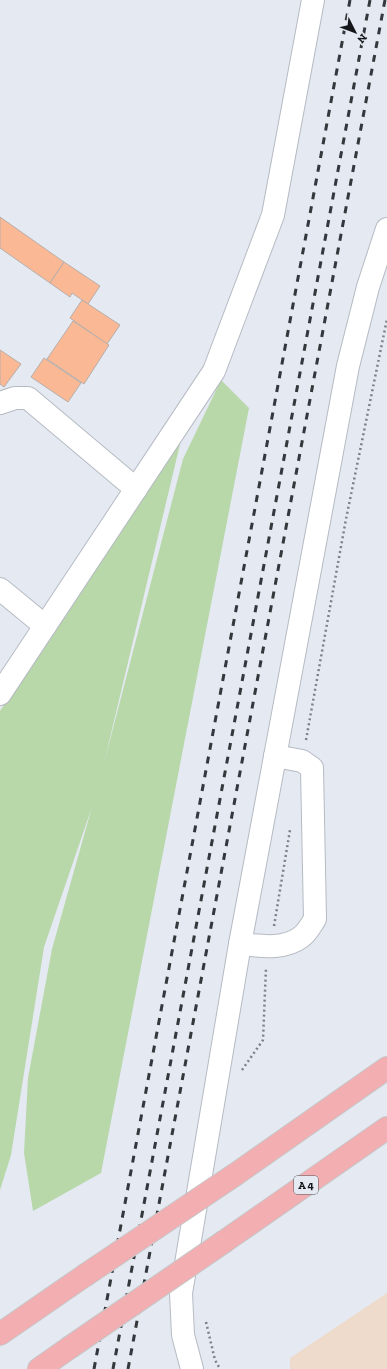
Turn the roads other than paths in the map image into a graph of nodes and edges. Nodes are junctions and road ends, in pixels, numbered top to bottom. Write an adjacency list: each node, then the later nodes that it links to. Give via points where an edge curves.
1 (313, 0): 4 (street, via 273,215 214,371)
2 (387, 229): 8 (street, via 368,287 348,366)
3 (0, 403): 4 (street, via 15,398 28,398)
4 (136, 489): 6 (street)
5 (0, 589): 6 (street)
6 (45, 626): 7 (street)
7 (0, 694)
8 (275, 756): 9 (street); 9 (street, via 302,761 312,768 315,919 303,936 288,945)
9 (240, 944): 14 (street, via 181,1293 183,1335)
10 (387, 1068): 12 (highway, bridge)
11 (387, 1128): 13 (highway, A 4, bridge)
12 (0, 1334)
13 (39, 1369)
14 (192, 1369)

